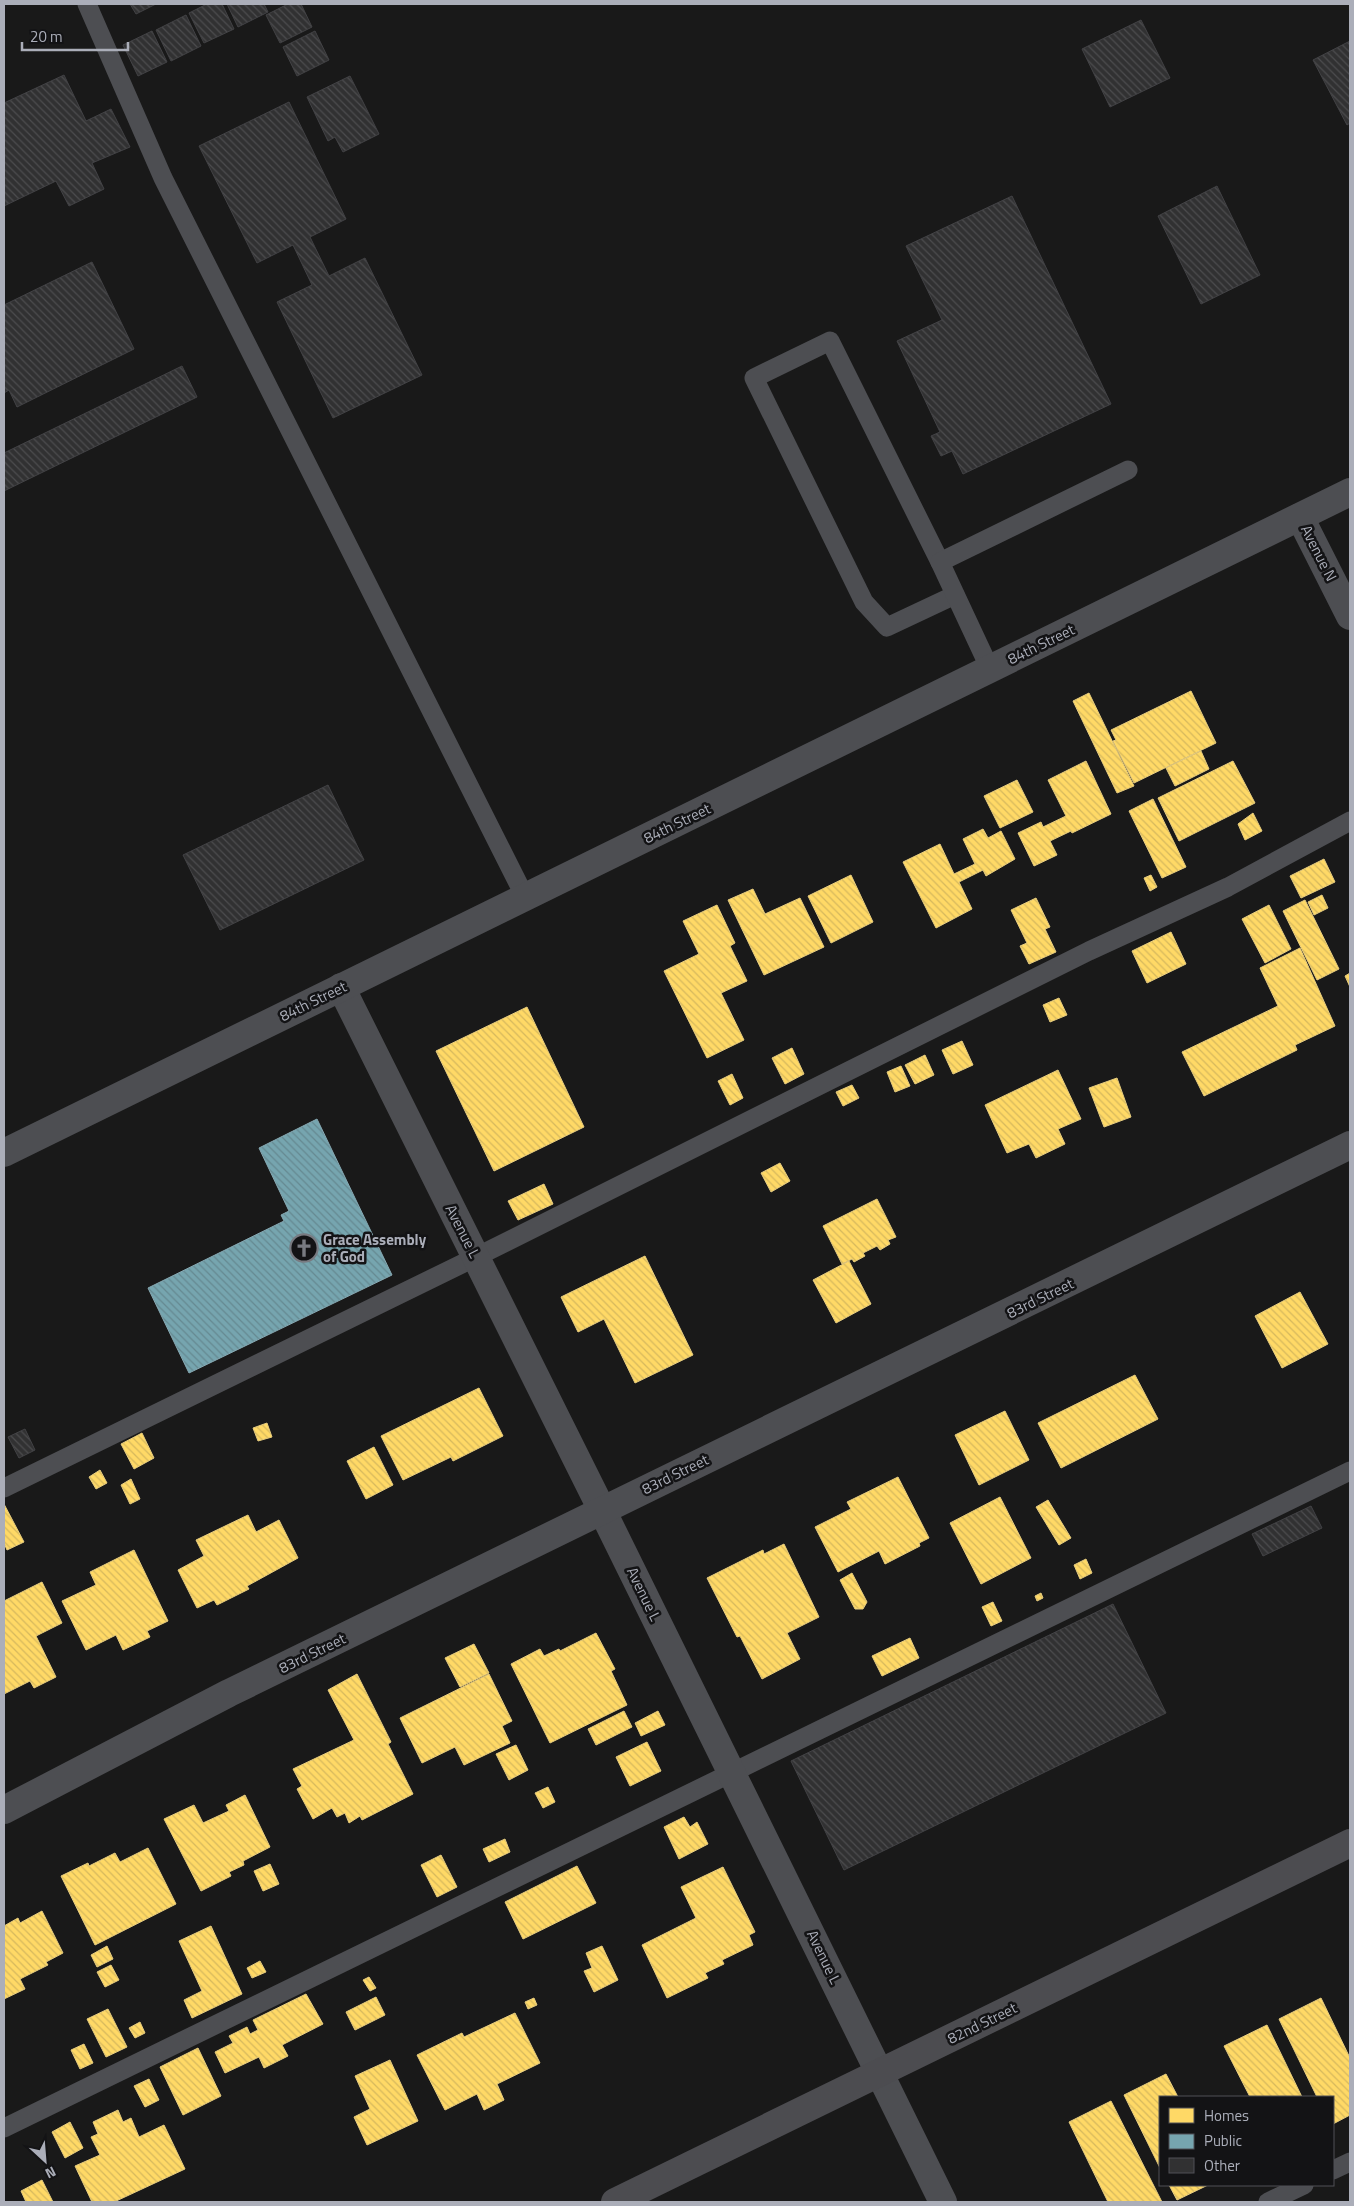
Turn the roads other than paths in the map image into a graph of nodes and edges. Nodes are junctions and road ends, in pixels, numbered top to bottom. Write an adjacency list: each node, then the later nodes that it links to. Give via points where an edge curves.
1 (87, 4): 10 (lane, via 164,178)
2 (1128, 470): 5 (lane)
3 (1350, 492): 4 (street, 84th Street)
4 (1300, 516): 7 (street, Avenue N); 8 (street, 84th Street)
5 (940, 562): 6 (lane); 6 (lane, via 830,341 754,378 864,602 887,627)
6 (955, 595): 8 (lane)
7 (1350, 616)
8 (990, 669): 10 (street, 84th Street)
9 (1350, 821): 14 (lane, via 1228,887 1089,950)
10 (525, 897): 11 (street, 84th Street)
11 (341, 987): 13 (street, 84th Street); 14 (street, Avenue L)
12 (1350, 1145): 17 (street, 83rd Street)
13 (4, 1153)
14 (476, 1257): 16 (lane); 17 (street, Avenue L)
15 (1350, 1471): 18 (lane)
16 (4, 1488)
17 (602, 1510): 18 (street, Avenue L); 19 (street, 83rd Street, via 229,1693)
18 (732, 1773): 21 (street, Avenue L); 22 (lane)
19 (4, 1810)
20 (1350, 1843): 21 (main road, 82nd Street)
21 (881, 2072): 26 (main road, 82nd Street); 27 (street, Avenue L)
22 (4, 2128)
23 (1350, 2162): 24 (lane)
24 (1334, 2170)
25 (1302, 2186): 28 (lane)
26 (614, 2202)
27 (943, 2202)
28 (1268, 2202)

